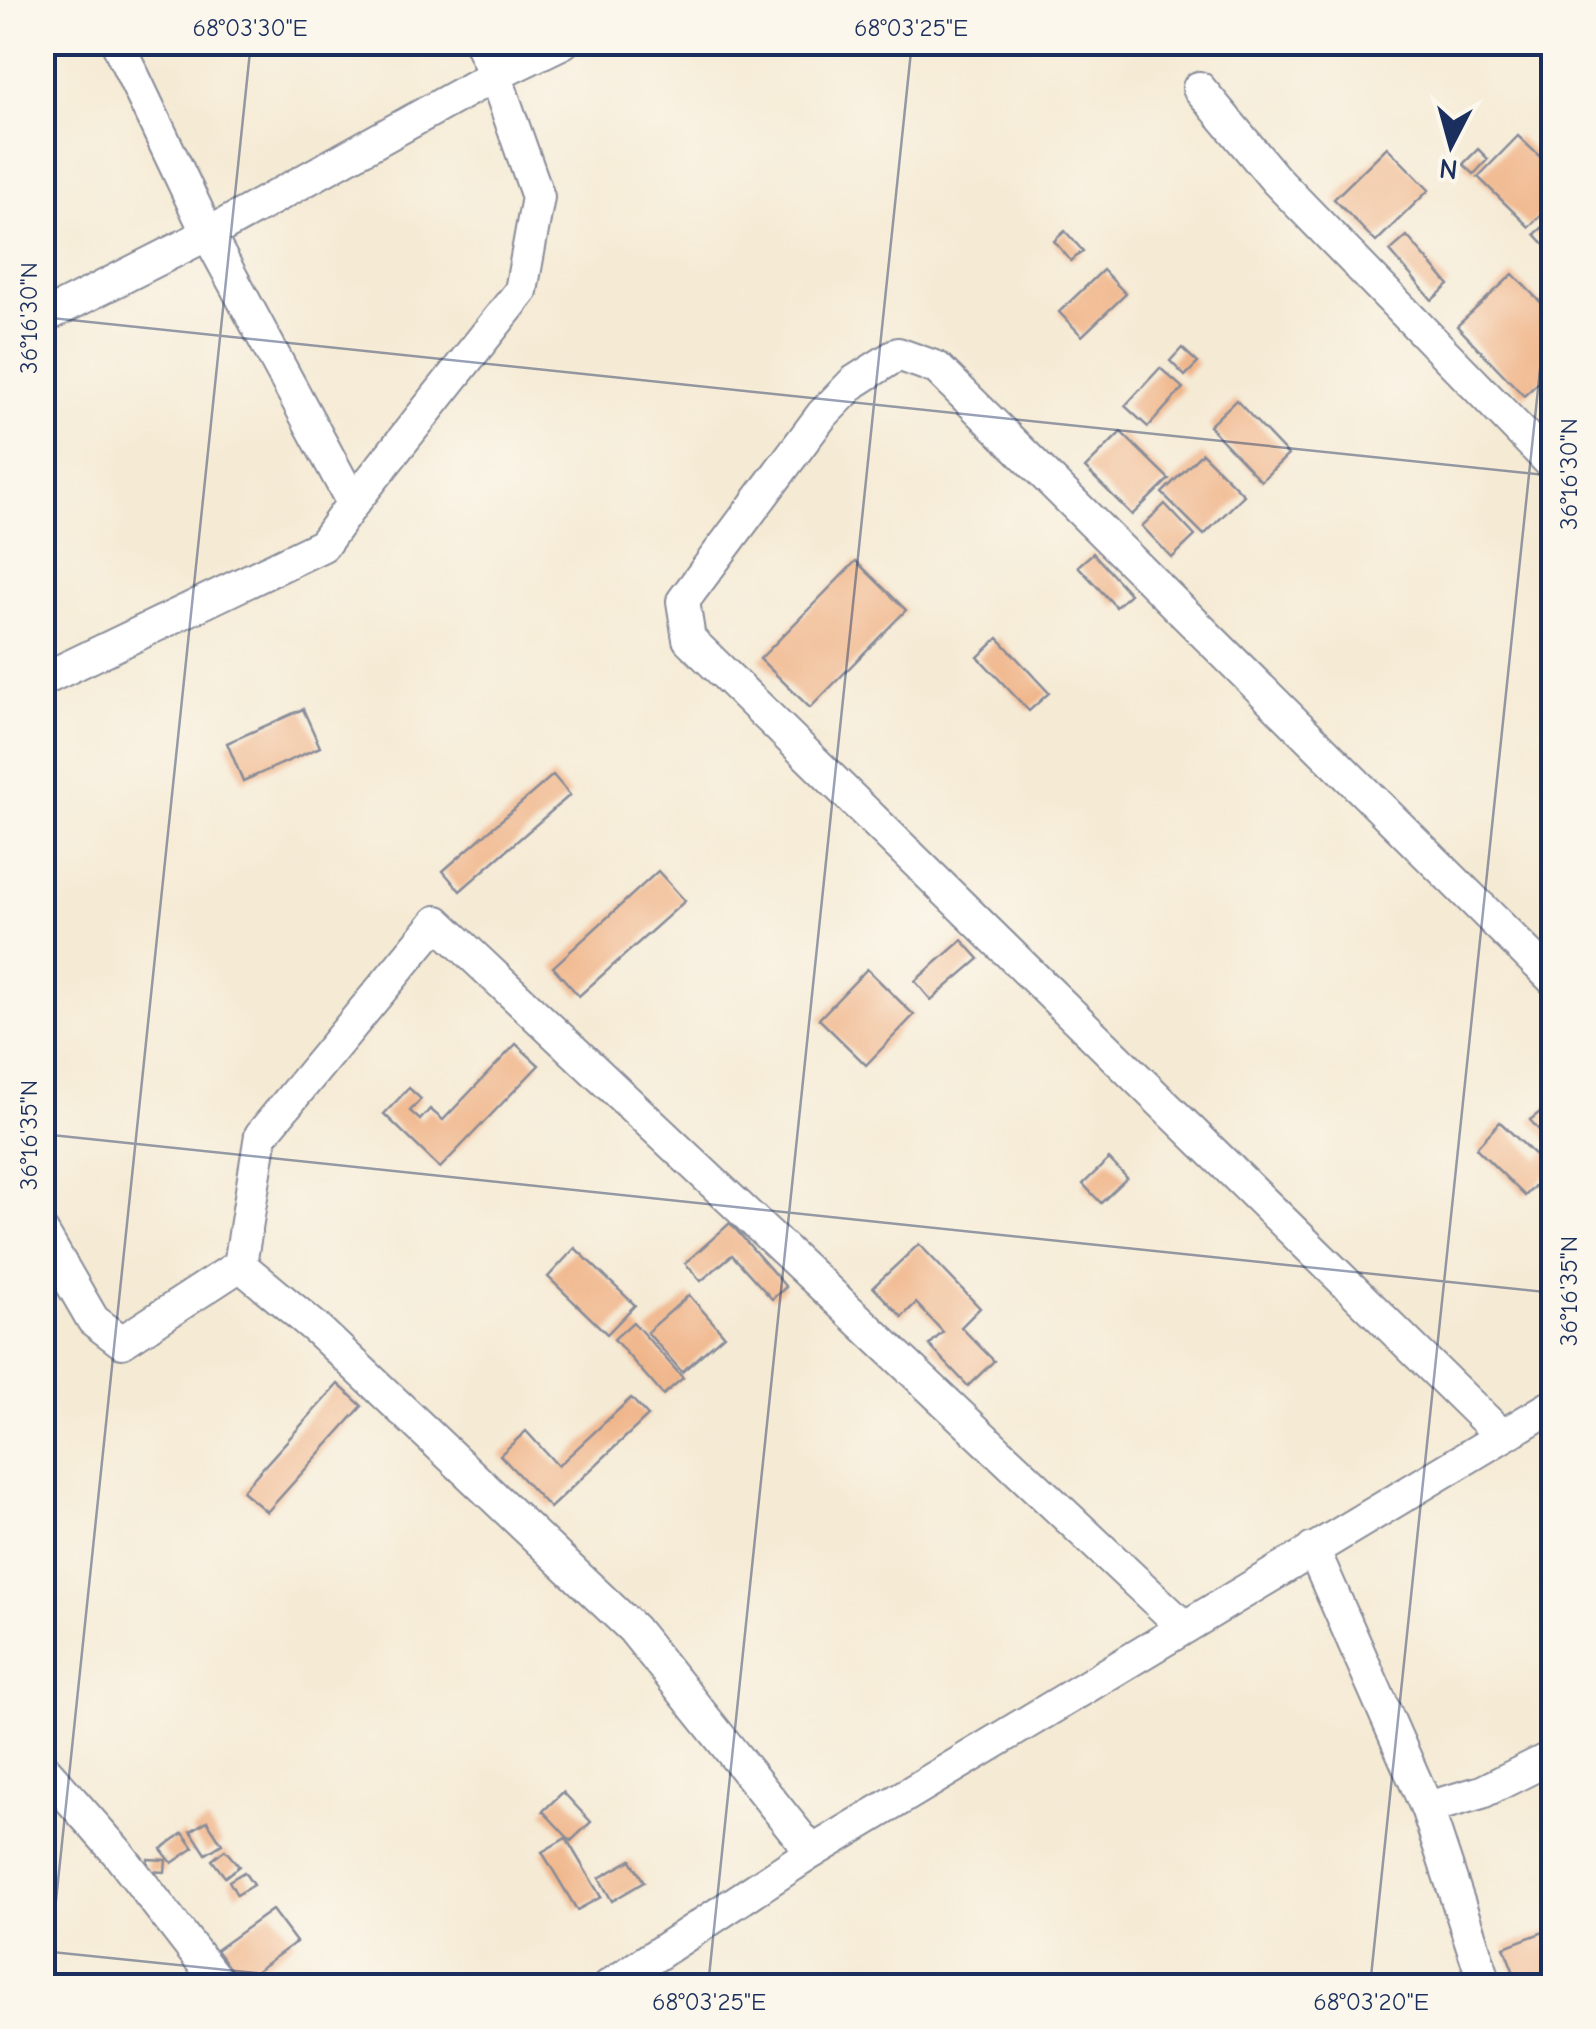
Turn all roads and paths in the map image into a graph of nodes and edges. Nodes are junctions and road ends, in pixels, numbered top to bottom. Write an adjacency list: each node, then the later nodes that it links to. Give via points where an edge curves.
1 (117, 42): 6 (street)
2 (480, 42): 4 (street)
3 (563, 42): 4 (street)
4 (495, 75): 6 (street); 9 (street, via 538,196 521,291)
5 (1199, 88): 8 (street, via 1276,180)
6 (208, 234): 7 (street); 9 (street)
7 (42, 318)
8 (1554, 466)
9 (353, 503): 10 (street, via 323,545)
10 (42, 680)
11 (1554, 980): 15 (street, via 937,368 898,354 854,382 682,600 689,640)
12 (42, 1232): 13 (street, via 94,1320 122,1342)
13 (240, 1265): 17 (street, via 261,1134 437,922); 21 (street, via 317,1329 633,1629)
14 (1554, 1405): 15 (street)
15 (1502, 1436): 16 (street)
16 (1314, 1549): 17 (street); 20 (street)
17 (1184, 1628): 21 (street)
18 (1554, 1756): 20 (street, via 1482,1792)
19 (42, 1766): 22 (street)
20 (1427, 1808): 24 (street)
21 (812, 1852): 23 (street)
22 (221, 1986)
23 (609, 1986)
24 (1486, 1986)

